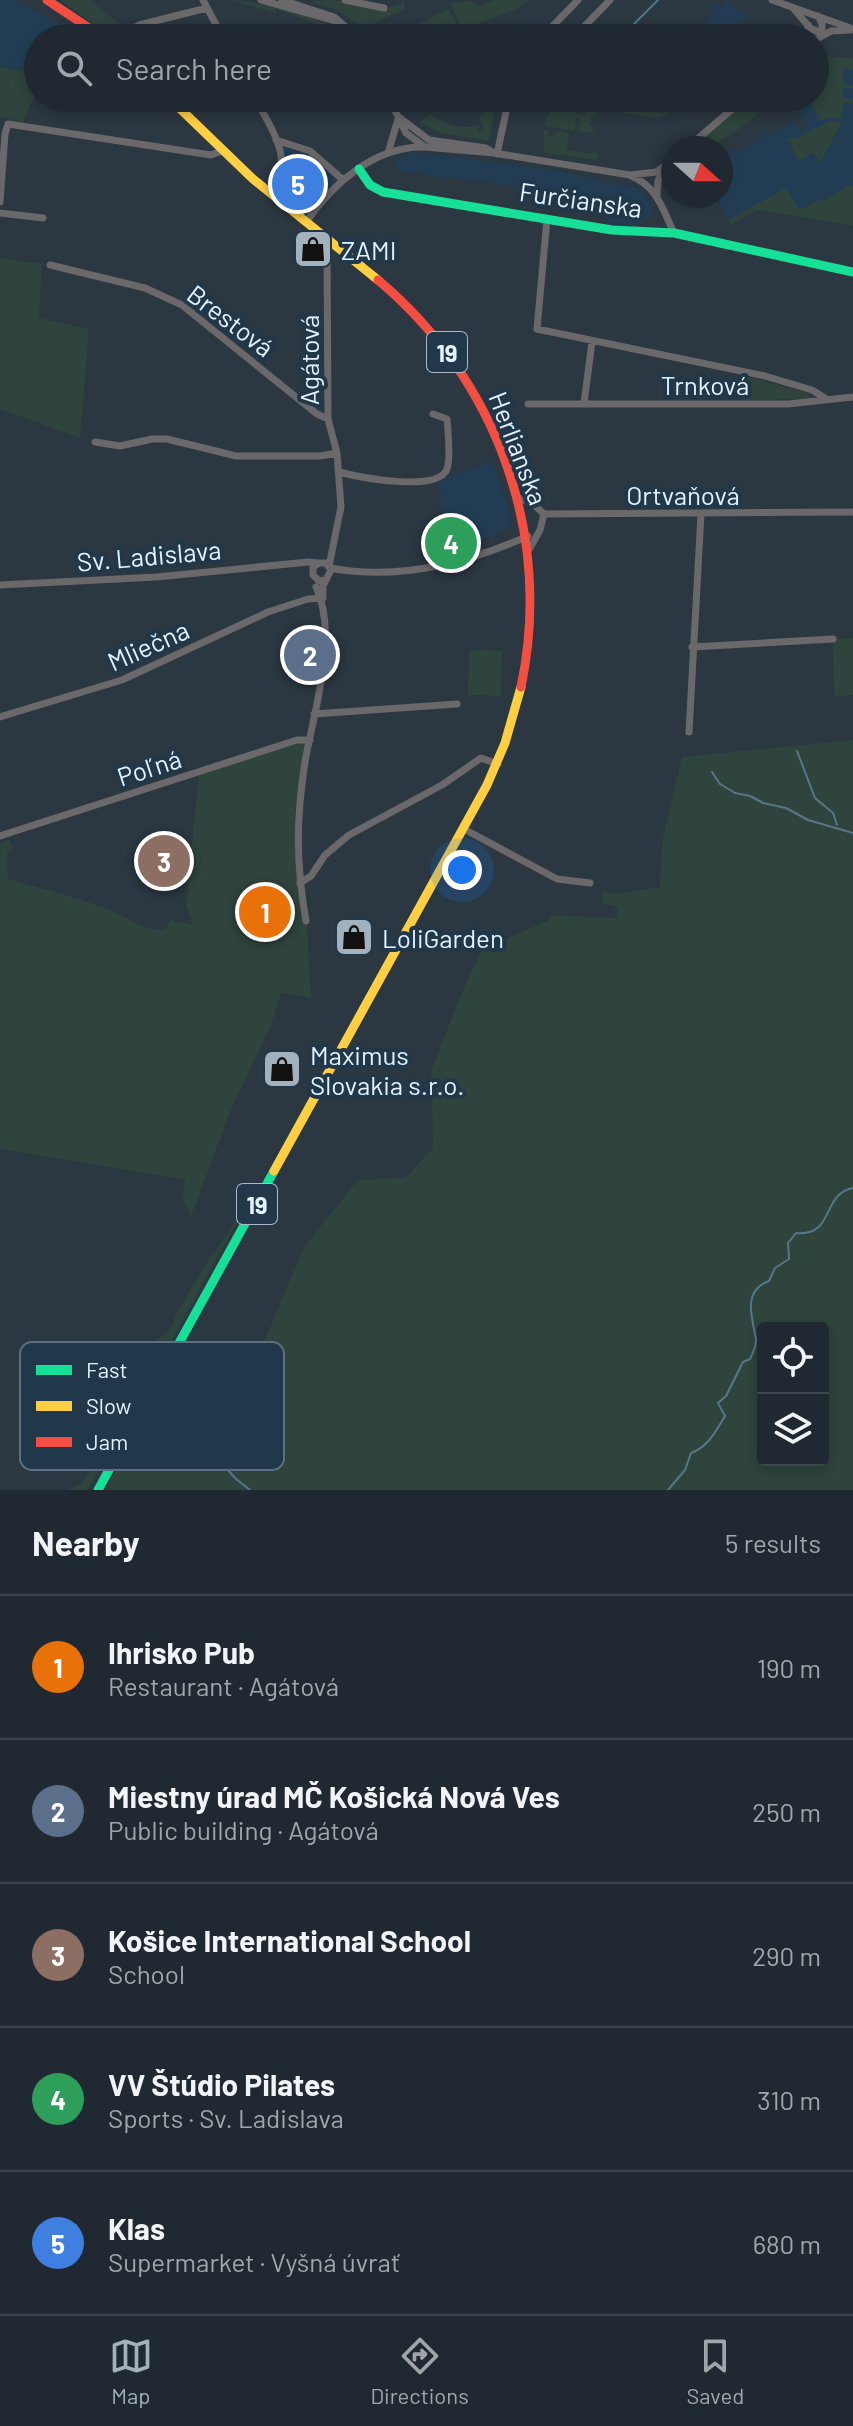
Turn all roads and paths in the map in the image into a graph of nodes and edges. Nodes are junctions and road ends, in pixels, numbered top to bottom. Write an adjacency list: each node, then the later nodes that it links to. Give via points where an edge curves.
1 (47, 0): 14 (main road)
2 (261, 0): 13 (street)
3 (282, 0): 9 (street)
4 (345, 0): 11 (street)
5 (578, 0): 18 (street)
6 (610, 0): 19 (street)
7 (772, 0): 10 (street)
8 (205, 4): 15 (street); 16 (street)
9 (306, 4): 13 (street)
10 (791, 6): 12 (street); 20 (street)
11 (384, 8)
12 (818, 16): 21 (street); 22 (street)
13 (338, 21): 17 (street)
14 (83, 24)
15 (142, 24)
16 (216, 24)
17 (342, 24)
18 (555, 24)
19 (587, 24)
20 (807, 24)
21 (822, 24)
22 (853, 30): 23 (street)
23 (829, 32)
24 (183, 112): 38 (main road, Herlianska / 19)
25 (262, 112): 34 (street)
26 (396, 112): 29 (street)
27 (506, 112): 40 (street)
28 (729, 112): 32 (street)
29 (398, 117): 30 (street); 31 (street); 35 (street)
30 (408, 126): 31 (street); 33 (street)
31 (409, 136): 33 (street); 35 (street); 36 (street); 37 (street)
32 (701, 136)
33 (424, 137): 40 (street)
34 (276, 140): 45 (street, via 310,151); 46 (street, via 281,167)
35 (393, 141): 39 (street)
36 (425, 147): 37 (street); 40 (street)
37 (399, 150): 39 (street)
38 (222, 151): 48 (street, via 211,155 8,124); 52 (main road, Herlianska / 19)
39 (388, 153): 41 (street)
40 (496, 153): 44 (street)
41 (359, 169): 45 (street); 51 (main road, Furčianska, via 383,192)
42 (661, 169): 43 (street)
43 (657, 172): 44 (street); 47 (street); 47 (street)
44 (630, 175): 47 (street)
45 (342, 179): 52 (street)
46 (271, 182)
47 (654, 185): 53 (street)
48 (0, 202)
49 (0, 213): 50 (street)
50 (43, 218)
51 (547, 219): 53 (main road, Furčianska); 57 (street, Trnková, via 537,329)
52 (306, 222): 67 (main road, Herlianska / 19, via 396,295 444,347 493,428)
53 (674, 233): 56 (main road, Furčianska)
54 (327, 247): 63 (street, Agátová)
55 (50, 265): 63 (street, Brestová, via 145,288 182,305)
56 (853, 272)
57 (592, 342): 59 (street, Trnková, via 765,376); 60 (street)
58 (853, 397): 59 (street, Trnková)
59 (825, 398): 60 (street, Trnková, via 788,404)
60 (584, 403): 61 (street, Trnková)
61 (528, 404)
62 (433, 414): 66 (street, via 447,419 448,467 443,474 408,482)
63 (328, 419): 65 (street, Agátová)
64 (95, 442): 65 (street, via 120,446 167,439 236,456)
65 (337, 453): 66 (street, Agátová)
66 (339, 472): 74 (street, Agátová, via 341,507)
67 (519, 498): 69 (street); 71 (main road, Herlianska / 19)
68 (853, 512): 70 (street, Ortvaňová)
69 (544, 514): 70 (street, Ortvaňová); 72 (street)
70 (701, 514): 83 (street)
71 (528, 536): 72 (main road, Herlianska / 19); 75 (street, via 433,568)
72 (530, 548): 89 (main road, Herlianska / 19, via 528,656 513,725)
73 (301, 564): 74 (street, Sv. Ladislava); 76 (street); 78 (street, Sv. Ladislava)
74 (325, 565): 75 (street, Sv. Ladislava); 76 (street); 77 (street, Agátová)
75 (349, 572): 77 (street)
76 (313, 574): 77 (street); 79 (street)
77 (327, 579): 80 (street, Agátová)
78 (0, 585)
79 (316, 587): 80 (street); 81 (street)
80 (323, 598): 81 (street, Mliečna); 85 (street, via 324,651)
81 (308, 599): 86 (street, Mliečna, via 268,612 122,680)
82 (833, 639): 83 (street)
83 (692, 647): 87 (street)
84 (457, 704): 85 (street)
85 (314, 714): 88 (street)
86 (0, 717)
87 (689, 732)
88 (310, 740): 91 (street, Poľná); 92 (street, via 299,819)
89 (498, 764): 90 (main road, 19); 92 (street, via 481,758 349,835)
90 (464, 829): 93 (street, via 557,879); 95 (main road, 19)
91 (0, 836)
92 (300, 883): 94 (street)
93 (590, 883)
94 (306, 921)
95 (180, 1342)
96 (109, 1470): 97 (main road, 19)
97 (98, 1490)

